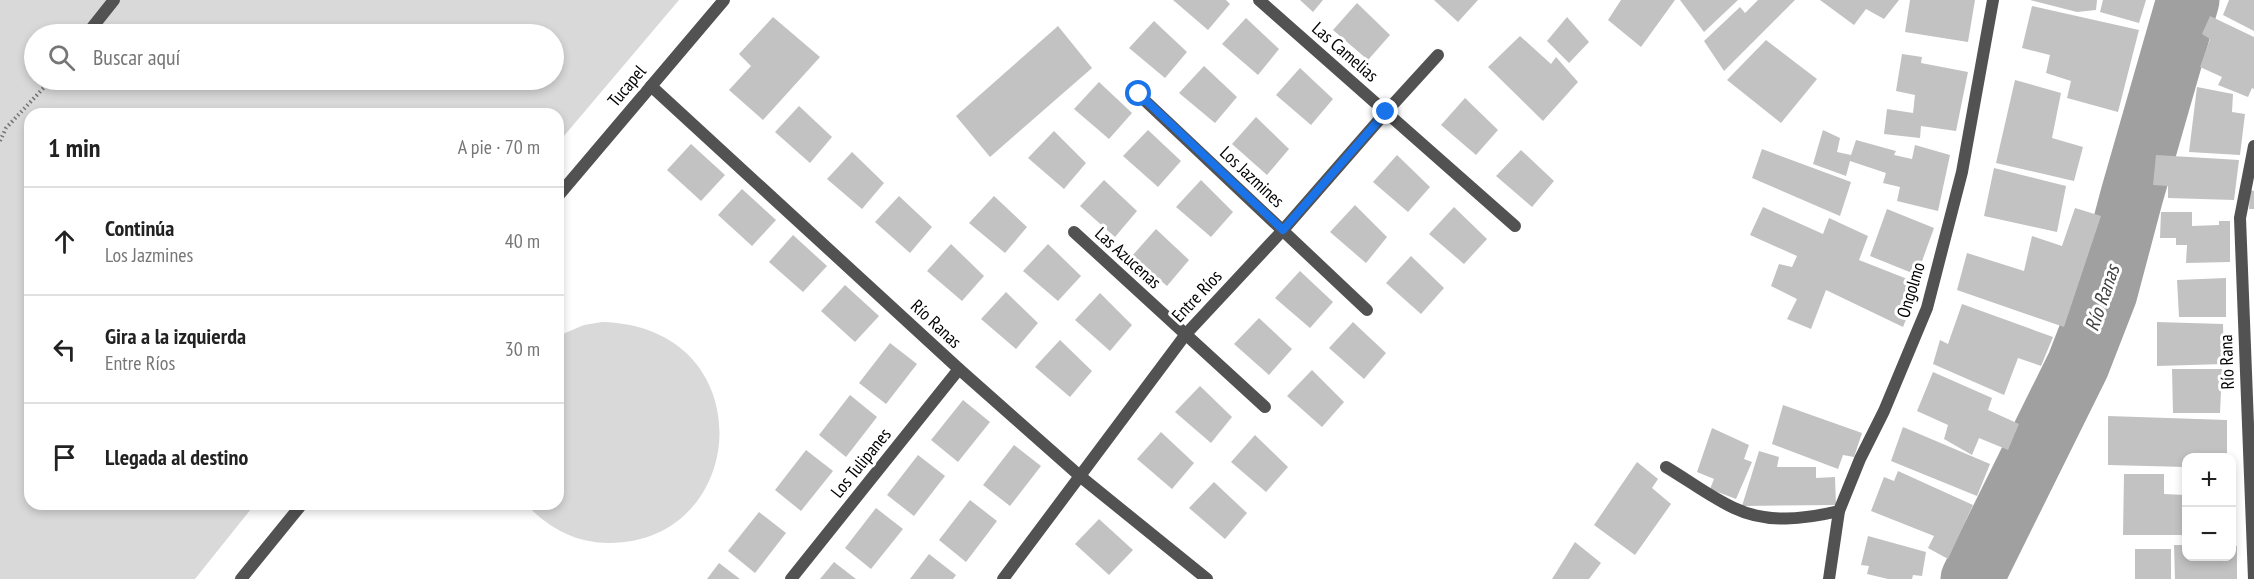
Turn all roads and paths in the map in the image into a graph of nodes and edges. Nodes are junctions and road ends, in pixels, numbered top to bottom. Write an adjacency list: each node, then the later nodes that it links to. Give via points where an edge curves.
1 (114, 0): 5 (street)
2 (724, 0): 7 (street, Tucapel)
3 (1259, 0): 12 (street, Las Camelias)
4 (1993, 0): 29 (street, Ongolmo, via 1962,172 1927,308)
5 (95, 24)
6 (1438, 55): 12 (street, Entre Ríos)
7 (651, 86): 17 (street, Tucapel); 24 (street, Río Ranas)
8 (42, 90): 10 (path)
9 (1139, 94): 19 (street, Los Jazmines)
10 (25, 108)
11 (24, 109): 13 (path)
12 (1386, 112): 18 (street, Las Camelias); 19 (street, Entre Ríos)
13 (6, 128): 14 (path); 15 (path)
14 (0, 134)
15 (0, 141)
16 (2254, 146): 21 (street, Río Rana, via 2240,218)
17 (564, 189)
18 (1515, 226)
19 (1283, 230): 22 (street, Los Jazmines); 23 (street, Entre Ríos)
20 (1074, 232): 23 (street, Las Azucenas)
21 (2248, 274): 30 (street, Río Rana)
22 (1367, 310)
23 (1186, 334): 25 (street, Las Azucenas); 27 (street, Entre Ríos)
24 (958, 369): 27 (street, Río Ranas); 32 (street, Los Tulipanes)
25 (1265, 407)
26 (1666, 467): 29 (street, via 1735,509 1765,517 1815,517)
27 (1081, 477): 33 (street, Entre Ríos); 34 (street, Río Ranas)
28 (297, 510): 31 (street)
29 (1839, 511): 35 (street, Ongolmo)
30 (2253, 551): 36 (street, Río Rana)
31 (244, 578)
32 (791, 579)
33 (1003, 579)
34 (1207, 579)
35 (1829, 579)
36 (2254, 579)

